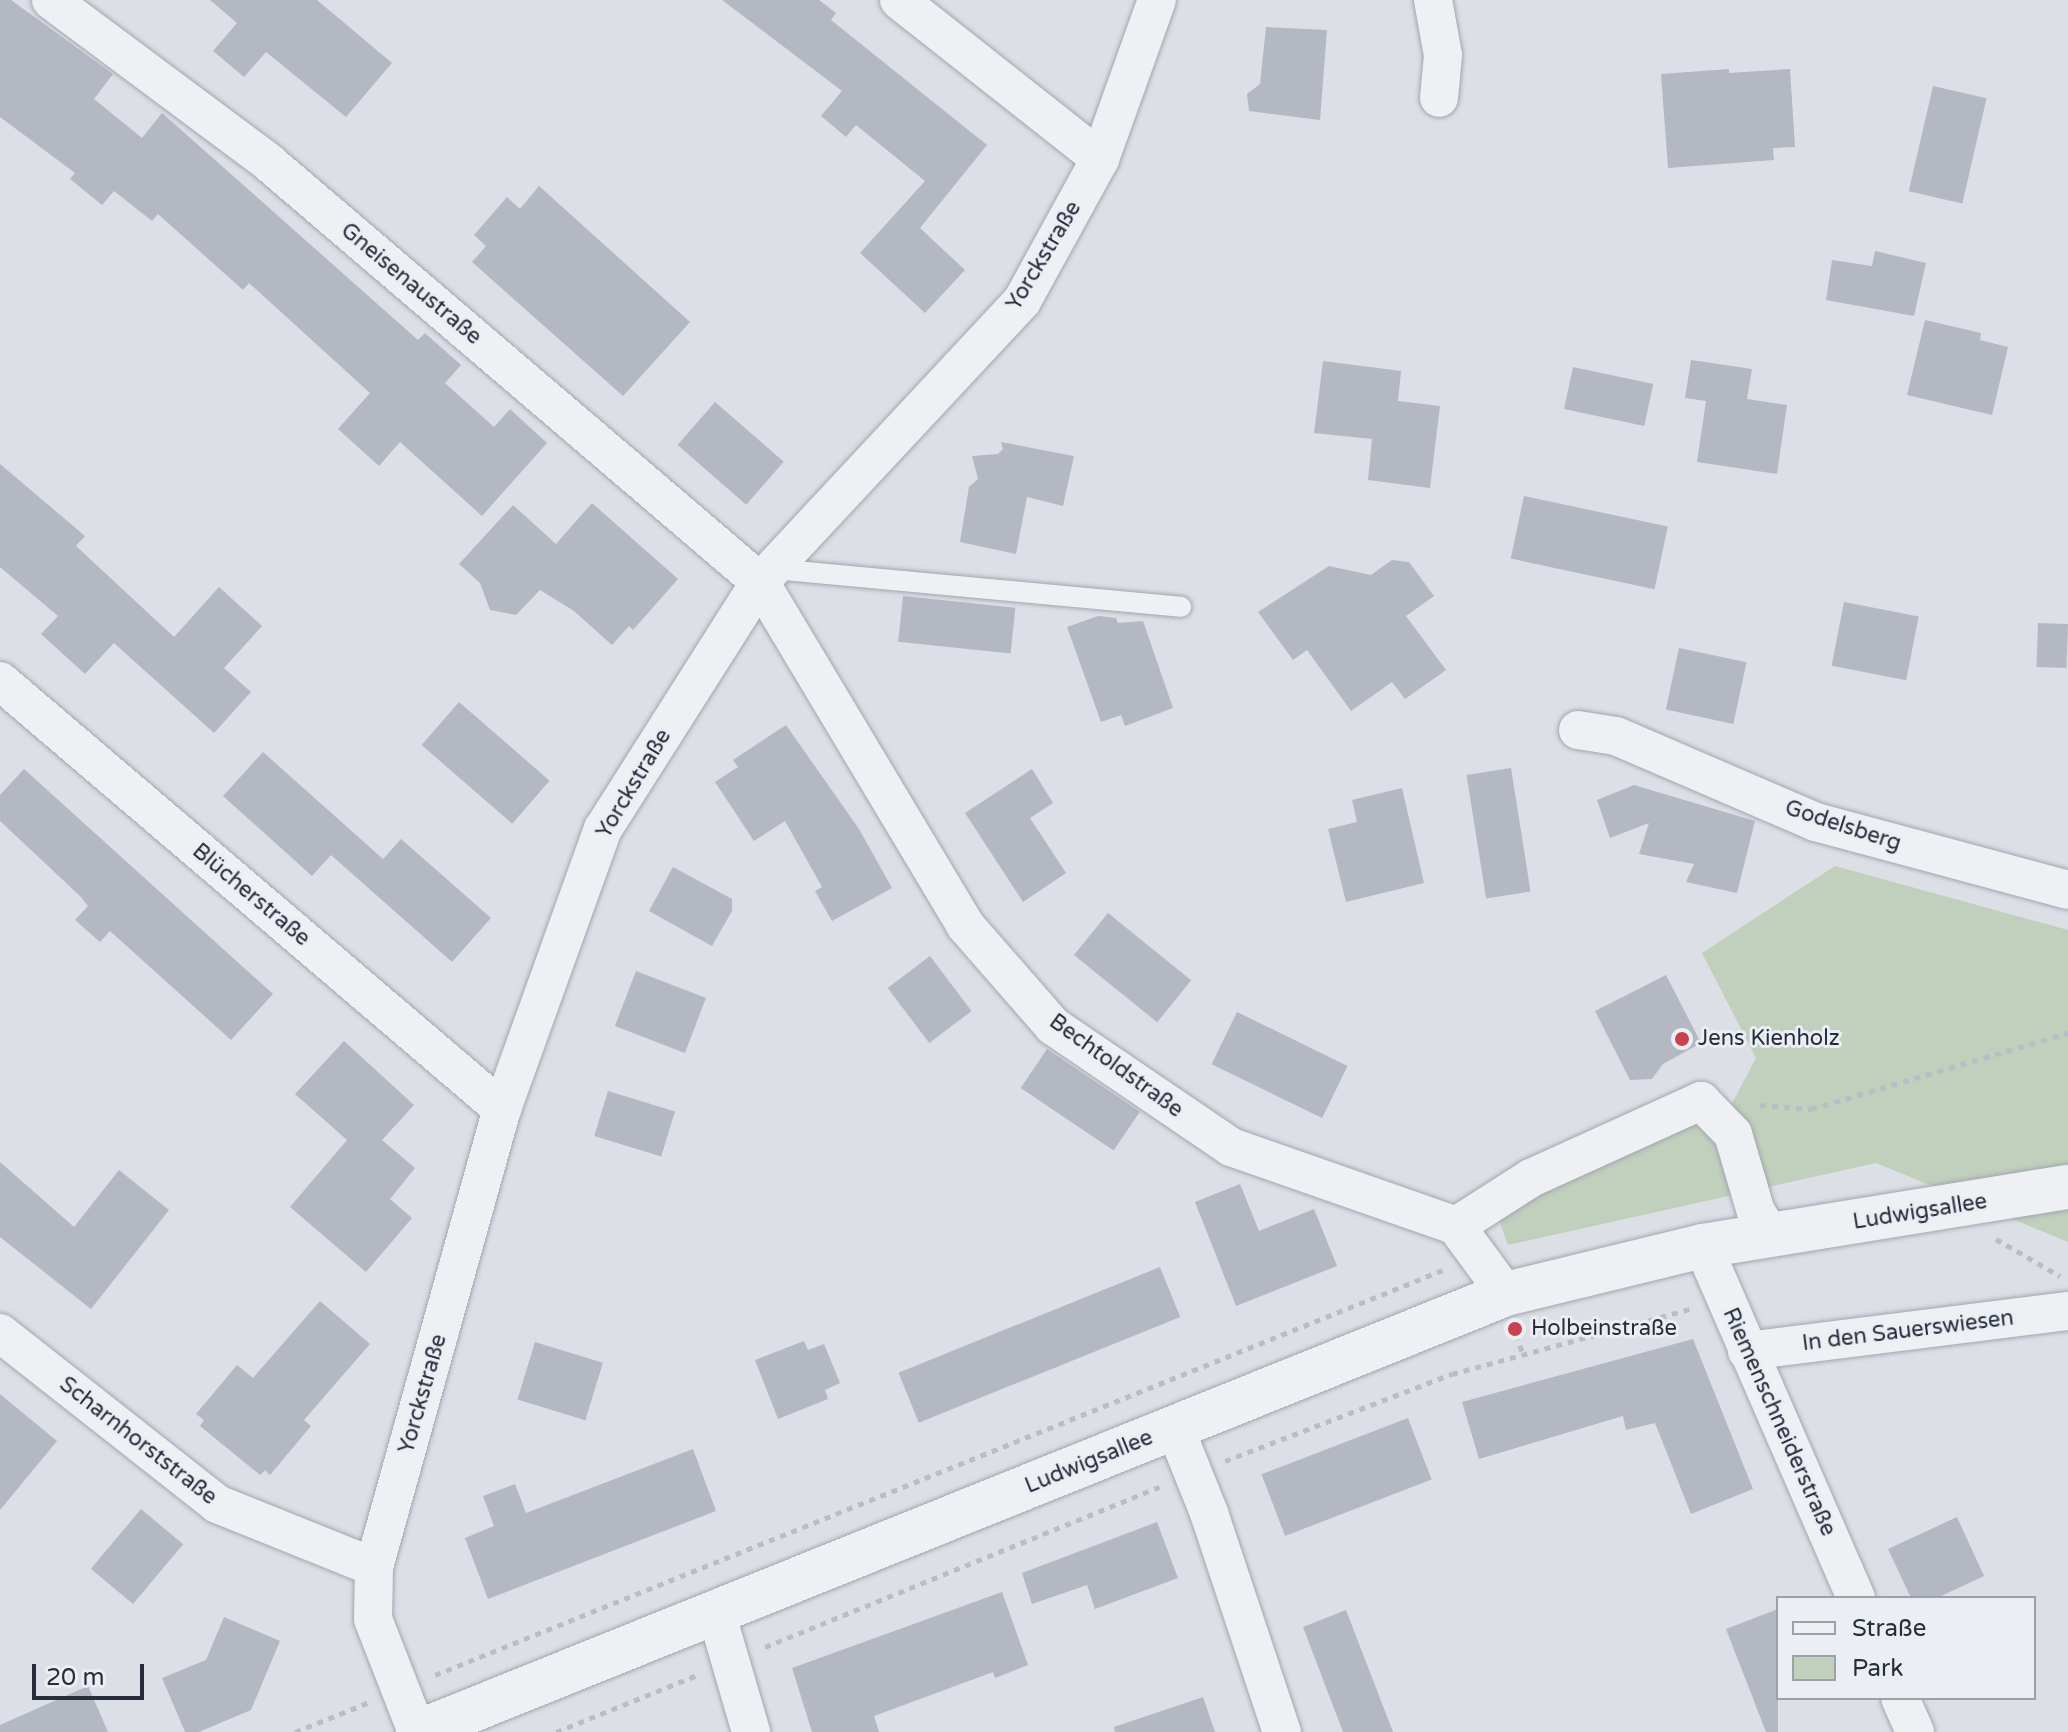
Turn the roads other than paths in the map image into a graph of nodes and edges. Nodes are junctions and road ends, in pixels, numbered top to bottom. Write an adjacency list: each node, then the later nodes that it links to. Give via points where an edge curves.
1 (51, 0): 7 (street, Gneisenaustraße, via 268,162)
2 (899, 0): 6 (street)
3 (1157, 0): 6 (street, Yorckstraße)
4 (1433, 0): 5 (street, via 1443,55)
5 (1439, 98)
6 (1100, 159): 7 (street, Yorckstraße, via 1022,301)
7 (766, 575): 8 (lane); 12 (street, Yorckstraße, via 603,829); 14 (street, Bechtoldstraße, via 965,925 1053,1026 1231,1147)
8 (1181, 607)
9 (0, 681): 12 (street, Blücherstraße)
10 (1578, 730): 11 (street, Godelsberg, via 1616,736 1816,822)
11 (2068, 890)
12 (502, 1109): 22 (street, Yorckstraße)
13 (2068, 1187): 15 (street, Ludwigsallee)
14 (1456, 1226): 15 (street, via 1531,1178 1701,1101 1733,1134 1756,1212); 18 (street)
15 (1772, 1236): 16 (street, Ludwigsallee)
16 (1703, 1246): 18 (street, Ludwigsallee); 20 (street, Riemenschneiderstraße)
17 (2068, 1311): 20 (street, In den Sauerswiesen)
18 (1510, 1312): 21 (street, Ludwigsallee)
19 (0, 1333): 22 (street, Scharnhorststraße, via 217,1504)
20 (1747, 1351): 23 (street, Riemenschneiderstraße)
21 (1175, 1428): 24 (street, Ludwigsallee); 28 (street)
22 (374, 1567): 26 (street, Yorckstraße, via 373,1619)
23 (1855, 1596)
24 (716, 1612): 26 (street, Ludwigsallee); 27 (street)
25 (1901, 1700): 29 (street)
26 (418, 1732)
27 (751, 1732)
28 (1282, 1732)
29 (1915, 1732)

